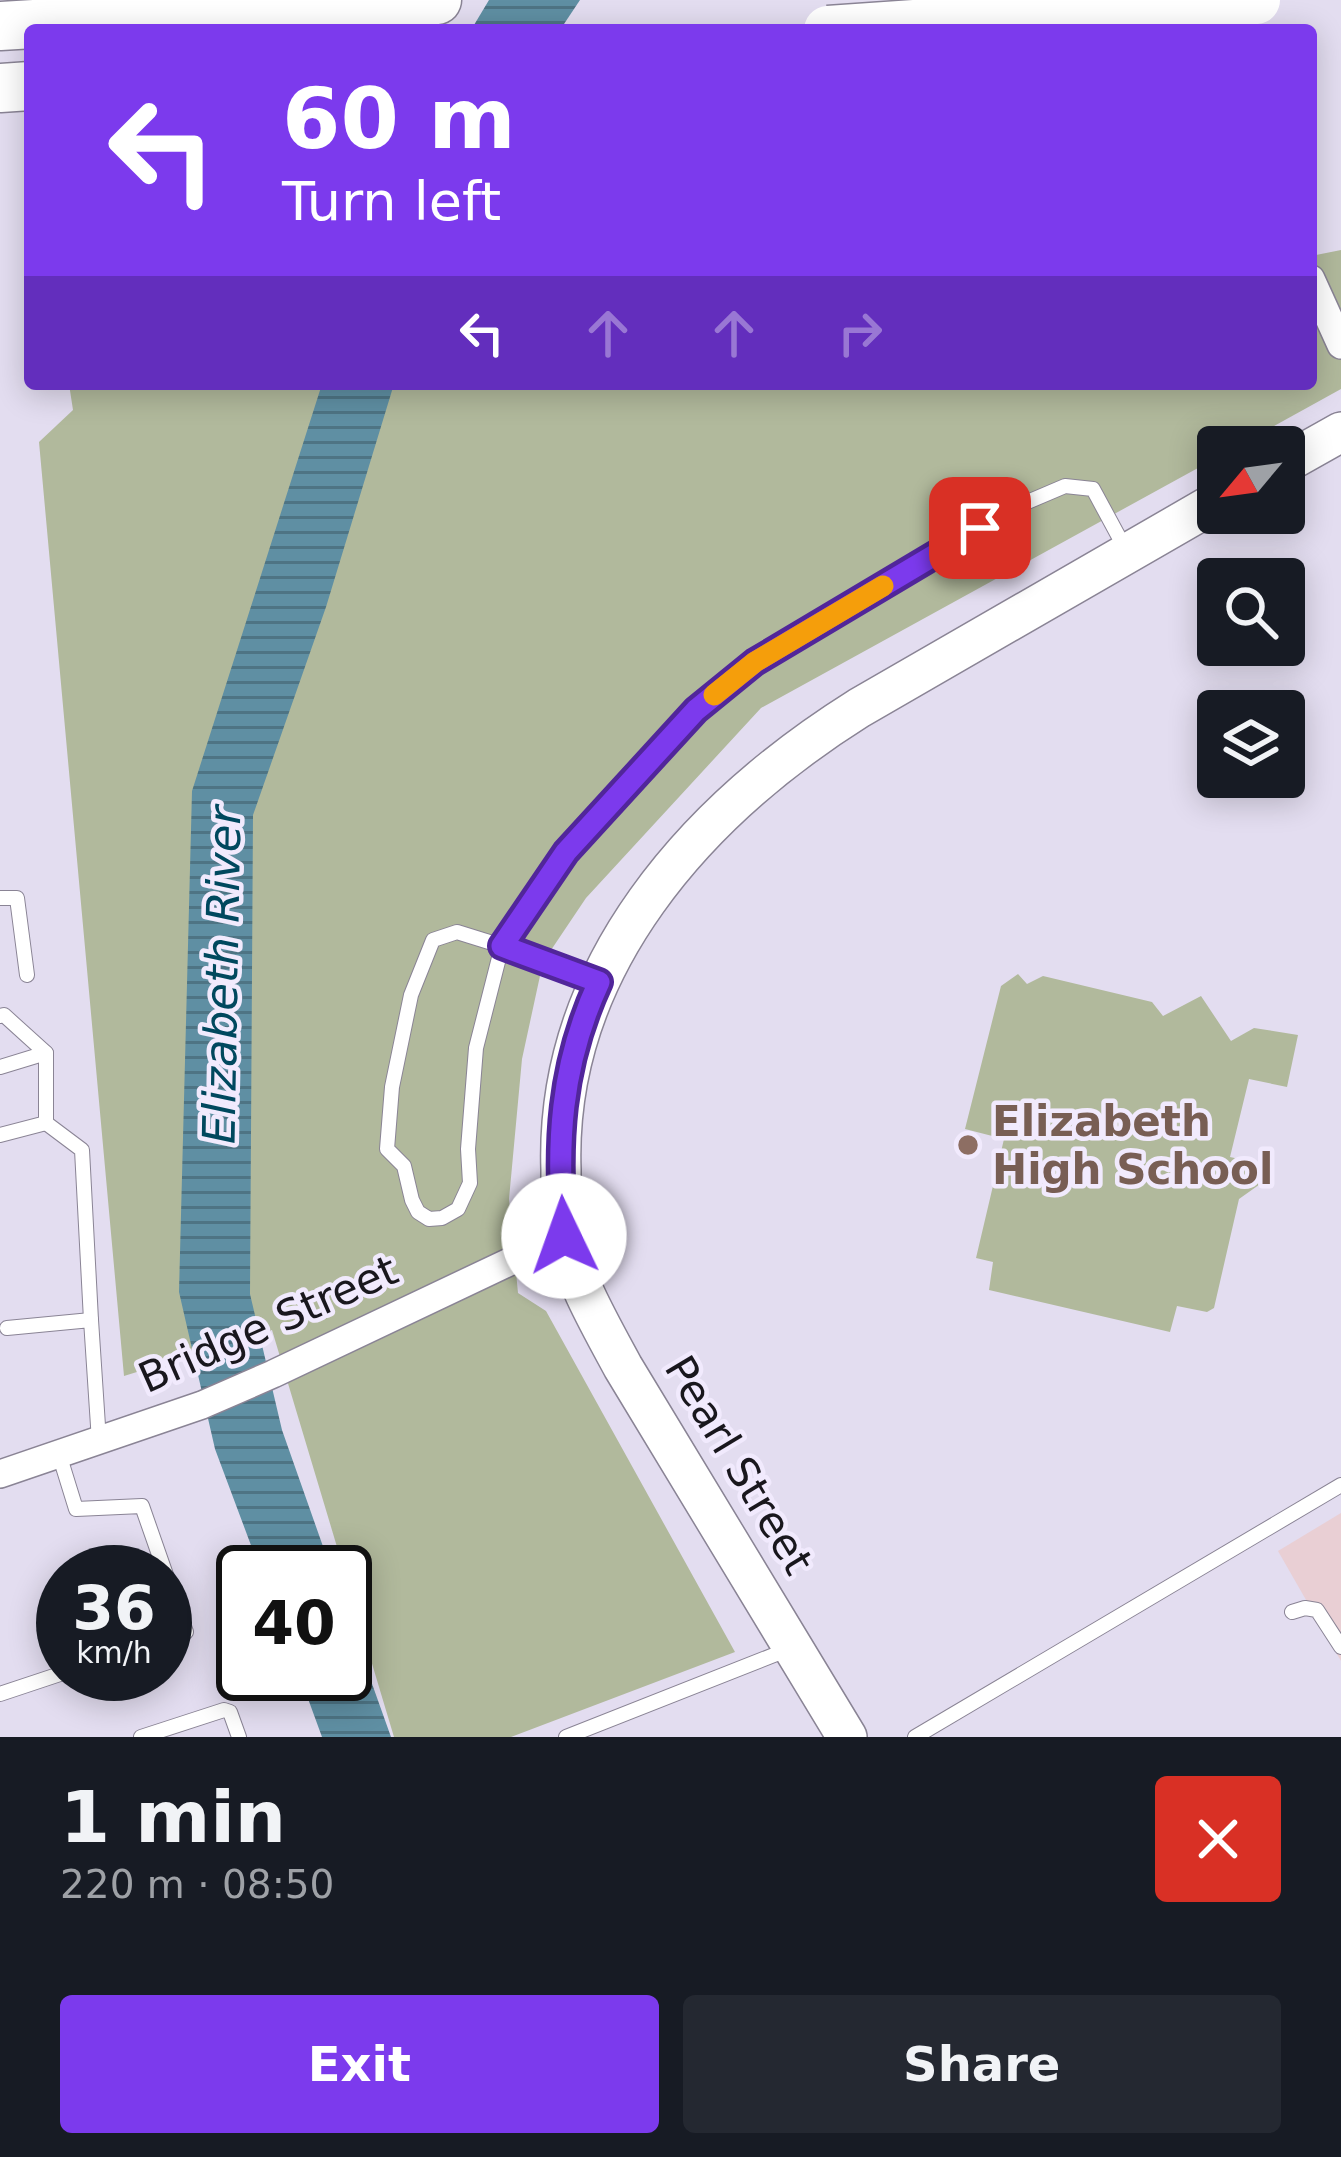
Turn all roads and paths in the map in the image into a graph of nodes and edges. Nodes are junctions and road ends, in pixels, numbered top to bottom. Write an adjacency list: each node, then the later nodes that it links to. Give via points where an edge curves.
1 (436, 0): 3 (highway)
2 (1256, 0): 4 (highway, bridge)
3 (34, 24)
4 (914, 24)
5 (1317, 293): 6 (street)
6 (1337, 337)
7 (1341, 431): 8 (street)
8 (1305, 452)
9 (1197, 513): 10 (street, Pearl Street)
10 (1127, 553): 12 (lane, via 1093,490 1065,486 755,662 696,710 566,852); 14 (street, Pearl Street, via 785,759 669,871)
11 (0, 898): 13 (lane, via 17,898)
12 (502, 946): 12 (lane, via 476,1048 470,1183 458,1209 430,1219 418,1212 404,1166 387,1149 411,995 433,940 457,932); 14 (lane)
13 (27, 975)
14 (599, 982): 20 (street, Pearl Street, via 564,1097)
15 (0, 1016): 16 (lane)
16 (46, 1054): 17 (lane); 18 (lane)
17 (0, 1067)
18 (46, 1124): 19 (lane); 21 (lane, via 82,1150)
19 (0, 1136)
20 (564, 1236): 23 (street, Bridge Street, via 273,1374); 29 (street, Pearl Street, via 623,1367)
21 (91, 1320): 22 (lane); 23 (lane)
22 (7, 1328)
23 (100, 1441): 24 (street, Bridge Street)
24 (59, 1454): 25 (street, Bridge Street); 27 (lane, via 76,1509 142,1505)
25 (0, 1474)
26 (1341, 1485): 37 (lane)
27 (156, 1545)
28 (1292, 1612): 30 (lane, via 1317,1610)
29 (794, 1647): 35 (lane); 36 (street, Pearl Street)
30 (1341, 1647)
31 (36, 1682): 32 (lane)
32 (0, 1694)
33 (141, 1737): 34 (lane, via 224,1710)
34 (239, 1737)
35 (566, 1737)
36 (847, 1737)
37 (915, 1737)

